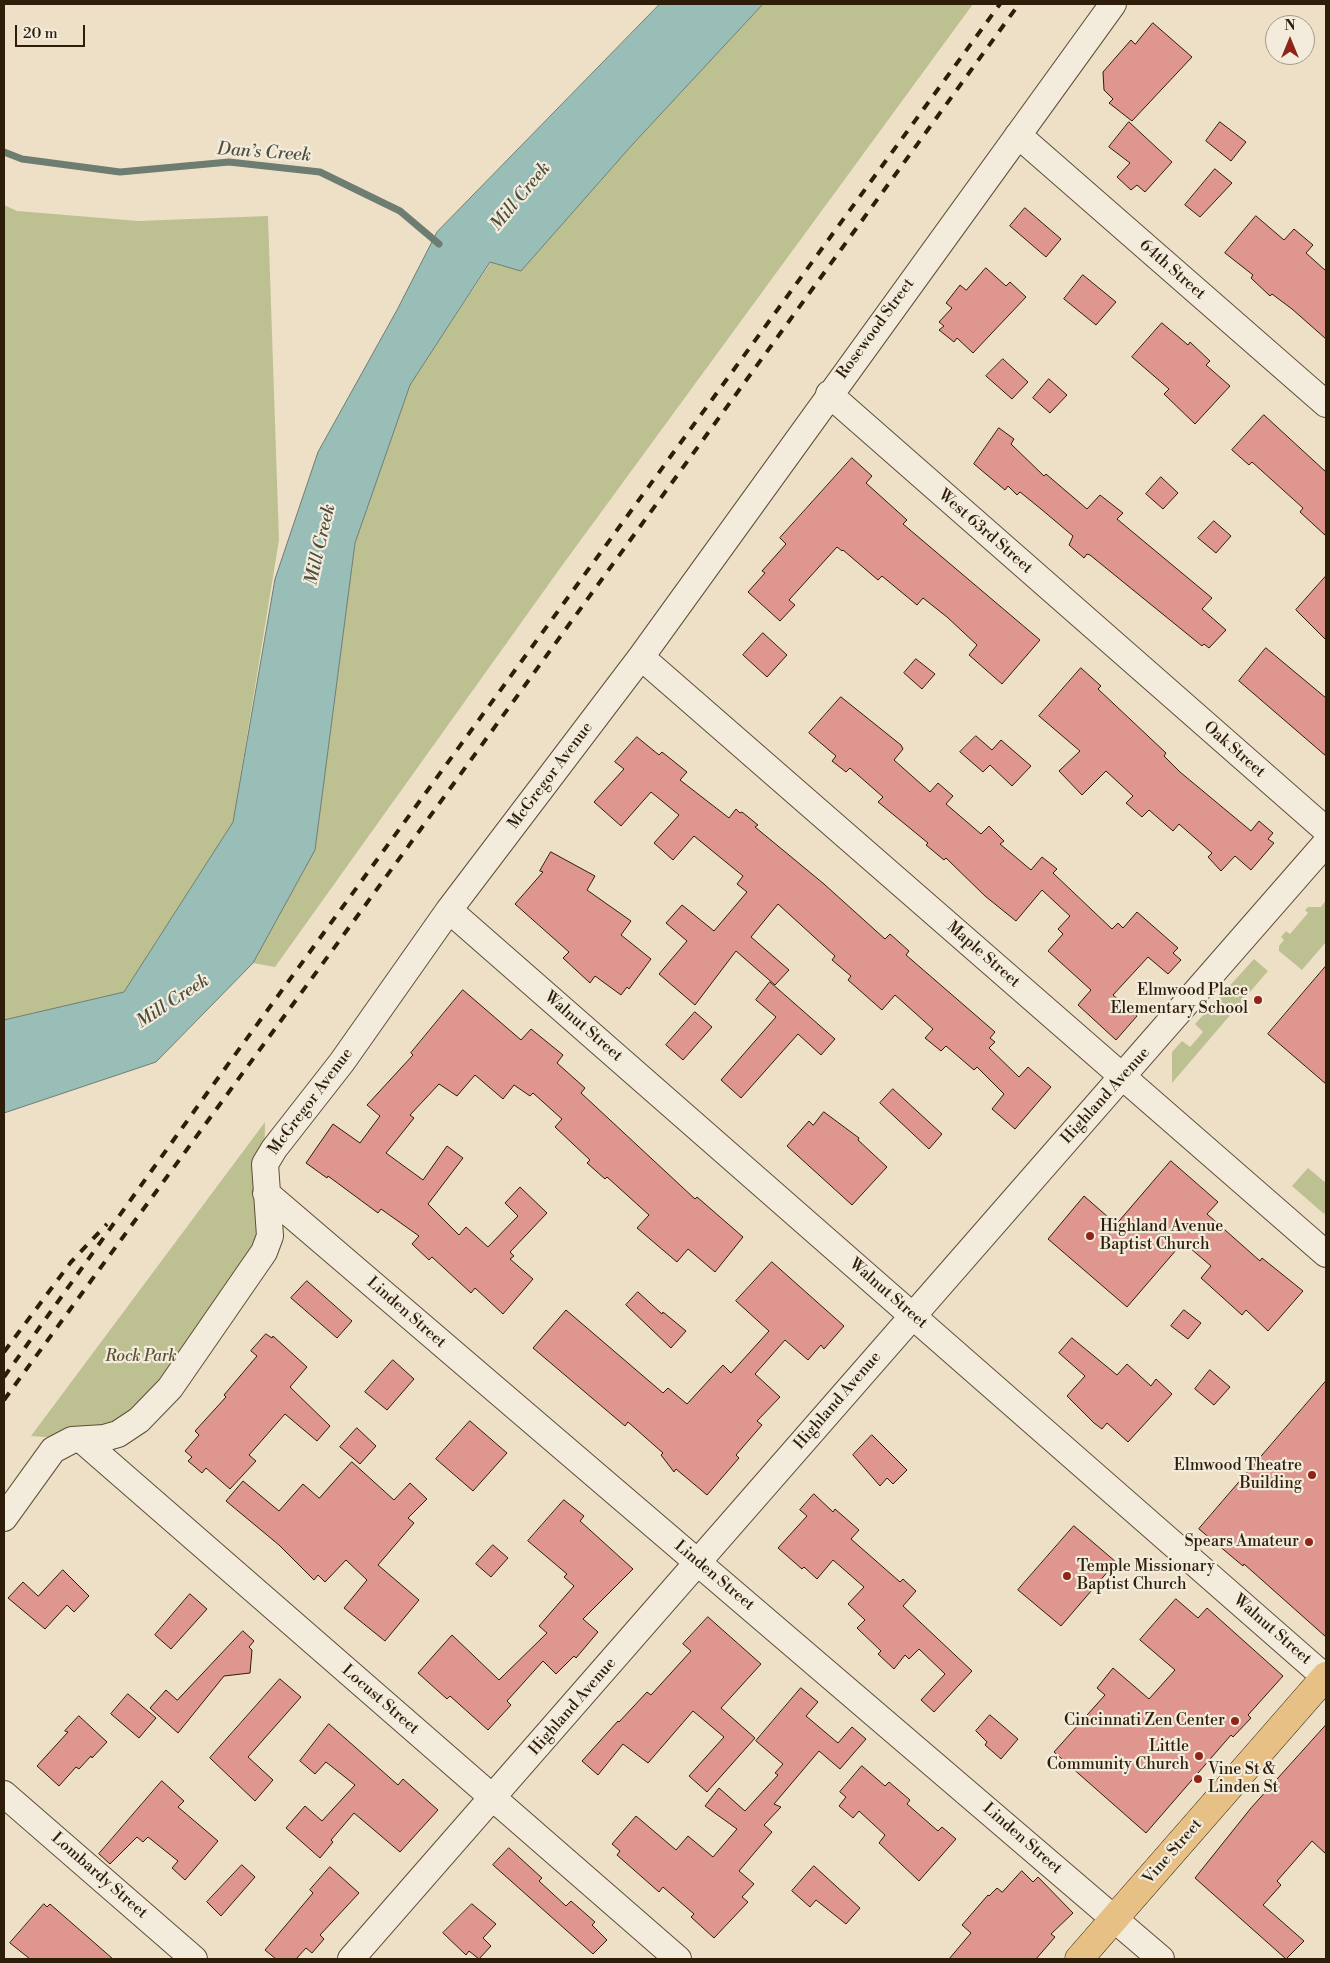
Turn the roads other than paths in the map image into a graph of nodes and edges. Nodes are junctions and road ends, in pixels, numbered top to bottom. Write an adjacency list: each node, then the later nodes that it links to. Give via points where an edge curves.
1 (1113, 4): 2 (street, Rosewood Street)
2 (1018, 135): 3 (street, Rosewood Street); 4 (street, 64th Street)
3 (829, 394): 5 (street, Rosewood Street); 6 (street, West 63rd Street)
4 (1326, 404)
5 (641, 657): 9 (street, McGregor Avenue); 10 (street, Maple Street)
6 (1142, 669): 7 (street, Oak Street)
7 (1326, 830)
8 (1326, 843): 10 (street, Highland Avenue)
9 (449, 910): 11 (street, McGregor Avenue, via 342,1062 274,1149 265,1164); 13 (street, Walnut Street)
10 (1122, 1077): 12 (street, Maple Street); 13 (street, Highland Avenue)
11 (266, 1193): 14 (street, McGregor Avenue, via 270,1236 264,1252 170,1388 131,1427 104,1438); 16 (street, Linden Street)
12 (1326, 1254)
13 (912, 1316): 16 (street, Highland Avenue); 17 (street, Walnut Street)
14 (82, 1440): 15 (street, McGregor Avenue, via 65,1442 53,1450); 19 (street, Locust Street)
15 (4, 1518)
16 (698, 1563): 19 (street, Highland Avenue); 20 (street, Linden Street)
17 (1326, 1677): 20 (main road, Vine Street)
18 (4, 1794): 21 (street, Lombardy Street)
19 (493, 1798): 22 (street, Highland Avenue); 23 (street, Locust Street)
20 (1114, 1919): 24 (main road, Vine Street); 25 (street, Linden Street)
21 (194, 1959)
22 (351, 1959)
23 (678, 1959)
24 (1079, 1959)
25 (1161, 1959)

